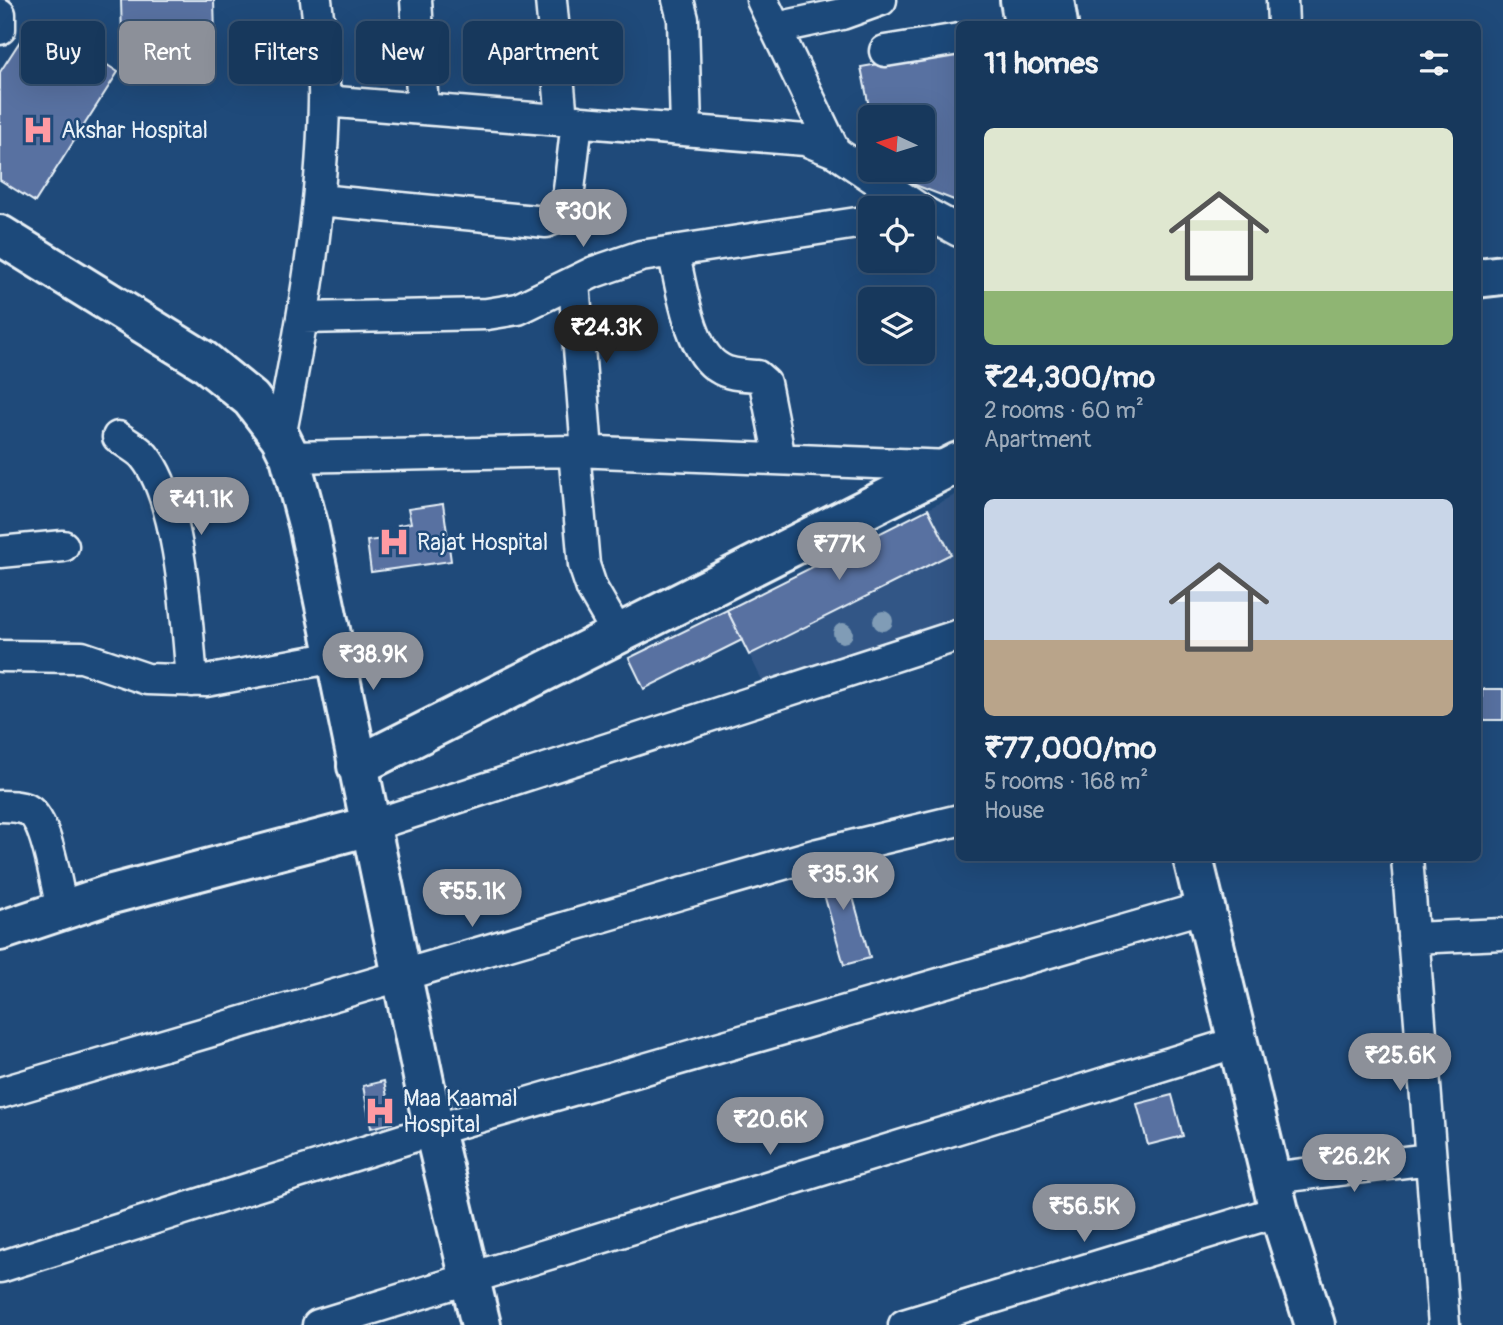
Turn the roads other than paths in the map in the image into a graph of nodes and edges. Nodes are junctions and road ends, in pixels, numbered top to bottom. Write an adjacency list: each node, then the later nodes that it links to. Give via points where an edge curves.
1 (316, 0): 18 (street)
2 (416, 0): 19 (street)
3 (551, 0): 20 (street)
4 (678, 0): 21 (street, via 683,19)
5 (762, 0): 14 (street)
6 (881, 0): 14 (street)
7 (1020, 0): 11 (street)
8 (1054, 0): 12 (street)
9 (1282, 0): 13 (street)
10 (0, 14): 15 (street)
11 (1024, 21)
12 (1058, 21)
13 (1283, 21)
14 (776, 28): 22 (street)
15 (0, 29)
16 (956, 39): 17 (street)
17 (885, 51)
18 (324, 101): 19 (street); 24 (street)
19 (423, 108): 20 (street)
20 (569, 120): 21 (street); 24 (street, via 567,207 559,217 545,222)
21 (686, 128): 22 (street, via 806,140)
22 (835, 152): 23 (street)
23 (900, 196)
24 (319, 200): 33 (street)
25 (935, 218): 27 (street)
26 (858, 223): 29 (street)
27 (956, 229)
28 (0, 235): 35 (street, via 204,361 251,398)
29 (673, 251): 32 (street, via 641,256); 37 (street, via 696,340 706,357 719,369 757,376 765,383)
30 (1503, 275): 31 (street)
31 (1481, 278)
32 (574, 282): 33 (street, via 517,309 487,314); 36 (street)
33 (303, 318): 35 (street)
34 (118, 437): 45 (street, via 144,456 161,487 175,535)
35 (285, 447): 36 (street); 44 (street, via 308,524)
36 (580, 451): 37 (street); 41 (street, via 583,565)
37 (780, 459): 38 (street)
38 (956, 464): 41 (street)
39 (63, 546): 40 (street)
40 (0, 552)
41 (618, 634): 46 (street)
42 (956, 636): 49 (street)
43 (0, 656): 45 (street, via 82,657 147,679)
44 (336, 657): 45 (street); 46 (street)
45 (192, 681)
46 (357, 766): 49 (street)
47 (0, 806): 53 (street, via 29,811 41,825)
48 (956, 821): 57 (street, via 818,854)
49 (370, 826): 53 (street); 57 (street)
50 (1194, 861): 52 (street)
51 (1407, 861): 56 (street)
52 (1205, 907): 58 (street); 60 (street)
53 (62, 910): 54 (street)
54 (0, 930)
55 (1503, 934): 56 (street)
56 (1413, 938): 61 (street)
57 (402, 976): 59 (street); 60 (street)
58 (1238, 1042): 62 (street); 64 (street)
59 (0, 1093)
60 (434, 1130): 63 (street); 64 (street)
61 (1430, 1159): 62 (street); 69 (street)
62 (1275, 1195): 67 (street); 68 (street)
63 (0, 1266)
64 (470, 1279): 65 (street); 66 (street)
65 (318, 1325)
66 (481, 1325)
67 (904, 1325)
68 (1315, 1325)
69 (1444, 1325)

